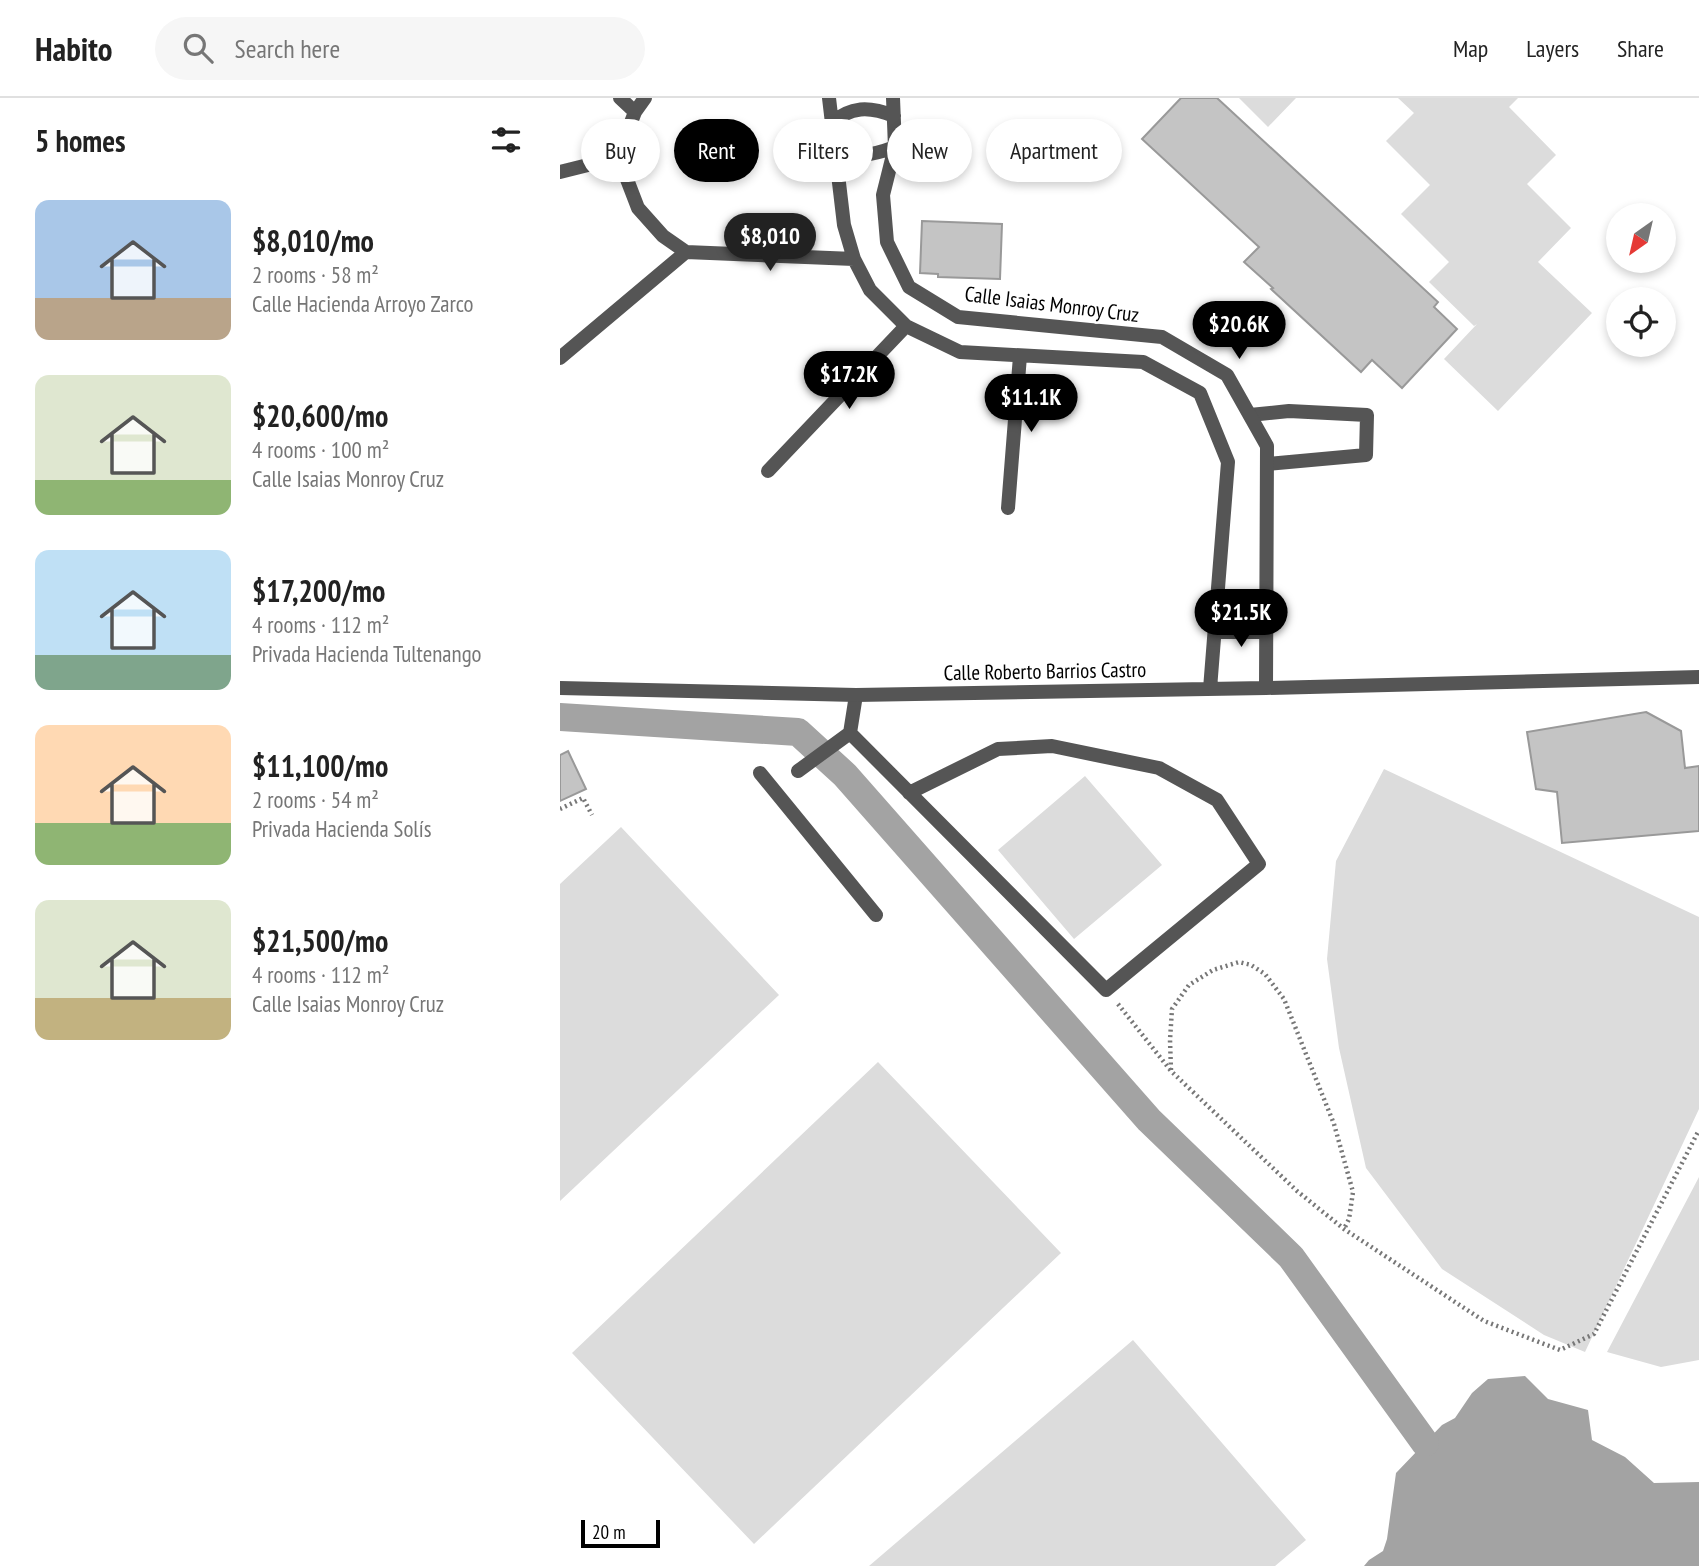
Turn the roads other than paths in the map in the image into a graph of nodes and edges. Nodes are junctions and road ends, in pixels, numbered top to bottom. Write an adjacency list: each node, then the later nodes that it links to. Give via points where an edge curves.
1 (620, 98): 5 (street)
2 (645, 98): 5 (street)
3 (829, 98): 8 (street)
4 (893, 98): 6 (street, Calle Isaias Monroy Cruz)
5 (635, 112): 7 (street)
6 (894, 116): 9 (street, via 859,108); 10 (street, Calle Isaias Monroy Cruz)
7 (632, 119)
8 (830, 119)
9 (836, 119)
10 (894, 119)
11 (581, 167): 12 (street)
12 (560, 172)
13 (887, 179): 21 (street, Calle Isaias Monroy Cruz, via 883,195 887,242 909,287 958,317 1162,337 1227,374)
14 (628, 182): 16 (street, via 638,208)
15 (838, 182): 17 (street)
16 (686, 253): 17 (street); 20 (street)
17 (854, 259): 18 (street, via 870,290)
18 (905, 326): 19 (street, via 960,352); 23 (street)
19 (1020, 356): 24 (street); 25 (street, via 1143,362 1200,393 1228,462)
20 (560, 358)
21 (1250, 415): 22 (street, Calle Isaias Monroy Cruz, via 1267,446); 22 (street, via 1289,411 1367,415 1366,455)
22 (1268, 464): 26 (street, Calle Isaias Monroy Cruz)
23 (768, 471)
24 (1008, 509)
25 (1214, 632): 26 (street); 30 (street)
26 (1266, 632): 29 (street, Calle Isaias Monroy Cruz)
27 (1699, 677): 29 (street, Calle Roberto Barrios Castro)
28 (560, 688): 31 (street, Calle Roberto Barrios Castro)
29 (1266, 688): 30 (street, Calle Roberto Barrios Castro)
30 (1210, 689): 31 (street, Calle Roberto Barrios Castro)
31 (856, 695): 32 (street)
32 (850, 733): 33 (street); 35 (street)
33 (798, 771)
34 (760, 773): 36 (street)
35 (909, 793): 35 (street, via 998,749 1052,746 1159,768 1217,800 1259,864 1106,990)
36 (876, 915)

